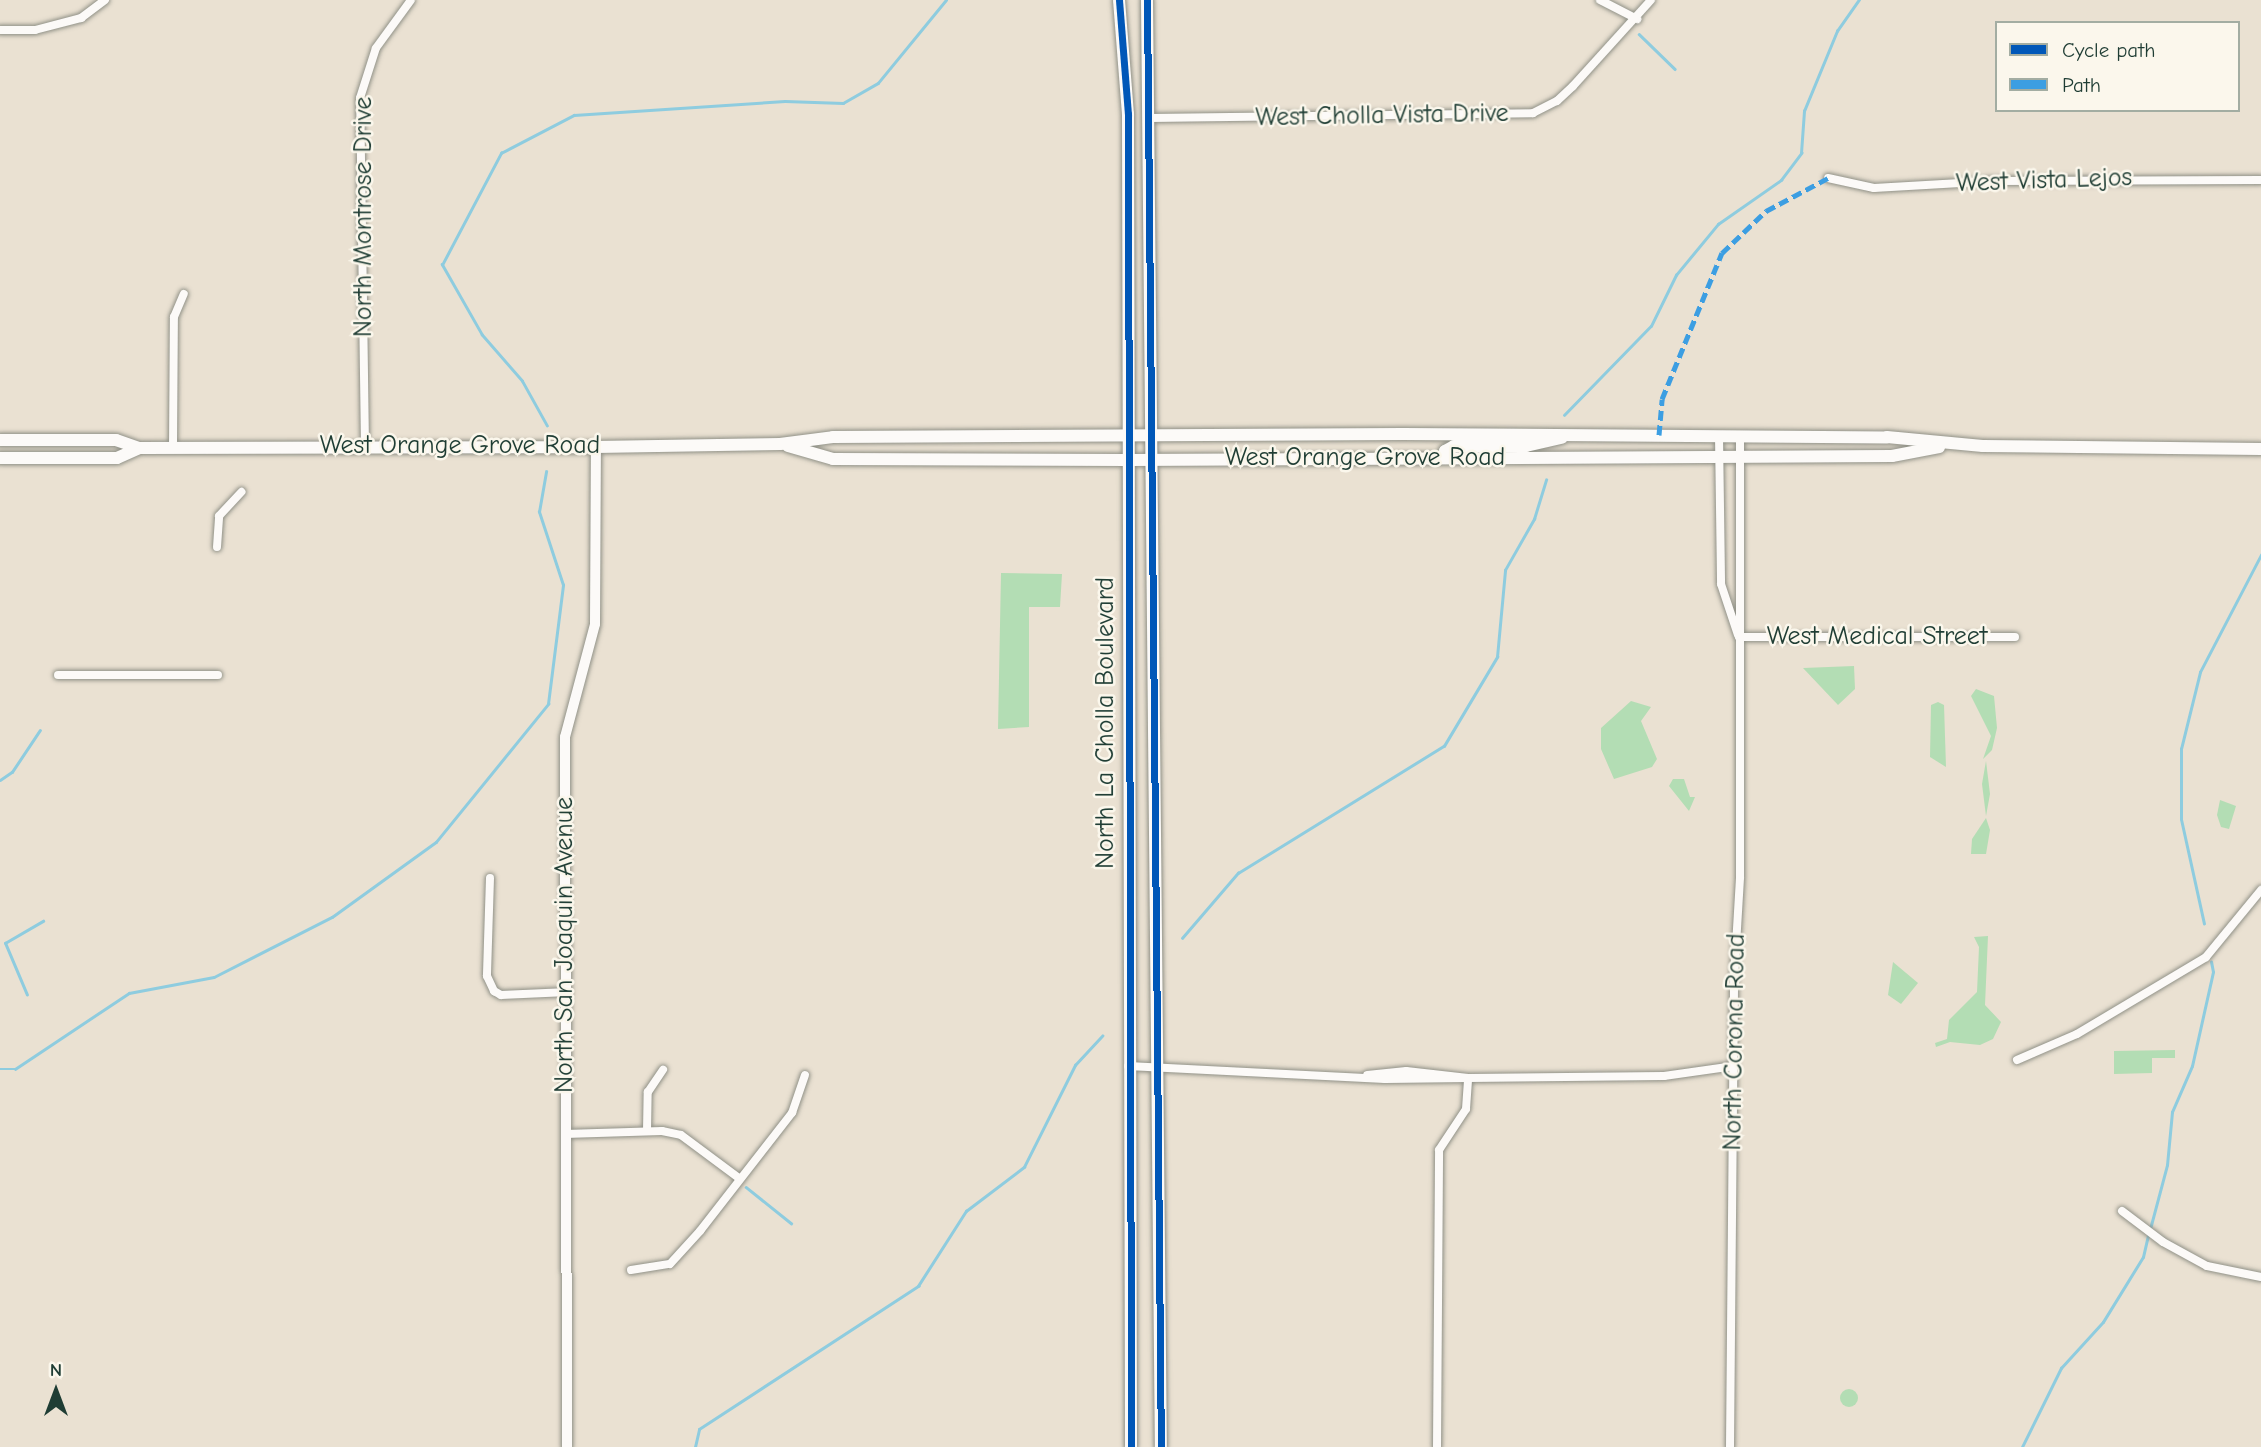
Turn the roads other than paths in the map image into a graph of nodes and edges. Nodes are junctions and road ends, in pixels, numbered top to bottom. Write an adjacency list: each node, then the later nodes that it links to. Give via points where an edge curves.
1 (105, 0): 8 (street, via 80,18 35,30)
2 (411, 0): 21 (street, North Montrose Drive, via 376,48 360,98)
3 (1147, 0): 9 (main road, North La Cholla Boulevard)
4 (1600, 0): 7 (street)
5 (1651, 0): 7 (street, West Cholla Vista Drive)
6 (1122, 1): 14 (main road, North La Cholla Boulevard, via 1128,114)
7 (1637, 19): 9 (street, West Cholla Vista Drive, via 1557,101 1533,113)
8 (0, 30)
9 (1150, 118): 13 (main road, North La Cholla Boulevard)
10 (1828, 178): 11 (street, West Vista Lejos, via 1874,188 2003,181)
11 (2261, 180)
12 (184, 294): 22 (street, via 174,317)
13 (1154, 434): 14 (main road, West Orange Grove Road); 15 (main road, West Orange Grove Road); 30 (main road, North La Cholla Boulevard)
14 (1128, 435): 19 (main road, West Orange Grove Road, via 833,437); 31 (main road, North La Cholla Boulevard)
15 (1573, 435): 16 (main road, West Orange Grove Road); 29 (main road, via 1526,446 1454,446 1445,452)
16 (1719, 436): 17 (main road, West Orange Grove Road); 26 (street, North Corona Road)
17 (1740, 436): 20 (main road, West Orange Grove Road, via 1887,437); 27 (street, North Corona Road)
18 (0, 440): 24 (main road, West Orange Grove Road, via 116,440)
19 (780, 444): 23 (main road, West Orange Grove Road); 31 (main road, West Orange Grove Road, via 833,459)
20 (1950, 444): 25 (main road, West Orange Grove Road); 27 (main road, West Orange Grove Road, via 1892,456)
21 (365, 446): 22 (main road, West Orange Grove Road); 23 (main road, West Orange Grove Road)
22 (173, 447): 24 (main road, West Orange Grove Road)
23 (596, 447): 40 (street, North San Joaquin Avenue, via 596,624 565,737)
24 (139, 448): 28 (main road, West Orange Grove Road, via 117,458)
25 (2261, 449)
26 (1720, 456): 27 (main road, West Orange Grove Road); 29 (main road, West Orange Grove Road); 34 (street, North Corona Road, via 1721,584)
27 (1740, 456): 34 (street, North Corona Road)
28 (0, 458)
29 (1445, 458): 30 (main road, West Orange Grove Road)
30 (1154, 459): 31 (main road, West Orange Grove Road); 43 (main road, North La Cholla Boulevard)
31 (1128, 460): 42 (main road, North La Cholla Boulevard)
32 (241, 492): 33 (street, via 219,516)
33 (217, 547)
34 (1739, 637): 35 (street, West Medical Street); 44 (street, North Corona Road, via 1740,877)
35 (2014, 637)
36 (58, 675): 37 (street)
37 (218, 675)
38 (490, 878): 40 (street, via 487,976 494,991 501,995)
39 (2261, 890): 41 (street, via 2206,957 2077,1034)
40 (568, 992): 49 (street, North San Joaquin Avenue)
41 (2017, 1060)
42 (1128, 1066): 43 (street); 55 (main road, North La Cholla Boulevard)
43 (1158, 1066): 47 (street); 56 (main road, North La Cholla Boulevard)
44 (1734, 1066): 47 (street, via 1664,1076); 58 (street, North Corona Road)
45 (663, 1070): 48 (street, via 649,1092)
46 (805, 1075): 50 (street, via 792,1113)
47 (1468, 1078): 57 (street, via 1466,1109 1439,1150)
48 (646, 1131): 49 (street); 50 (street, via 681,1135)
49 (565, 1134): 54 (street, North San Joaquin Avenue)
50 (739, 1178): 52 (street, via 670,1264)
51 (2122, 1211): 53 (street, via 2163,1242 2207,1266)
52 (631, 1270)
53 (2261, 1277)
54 (567, 1447)
55 (1131, 1447)
56 (1161, 1447)
57 (1437, 1447)
58 (1730, 1447)

